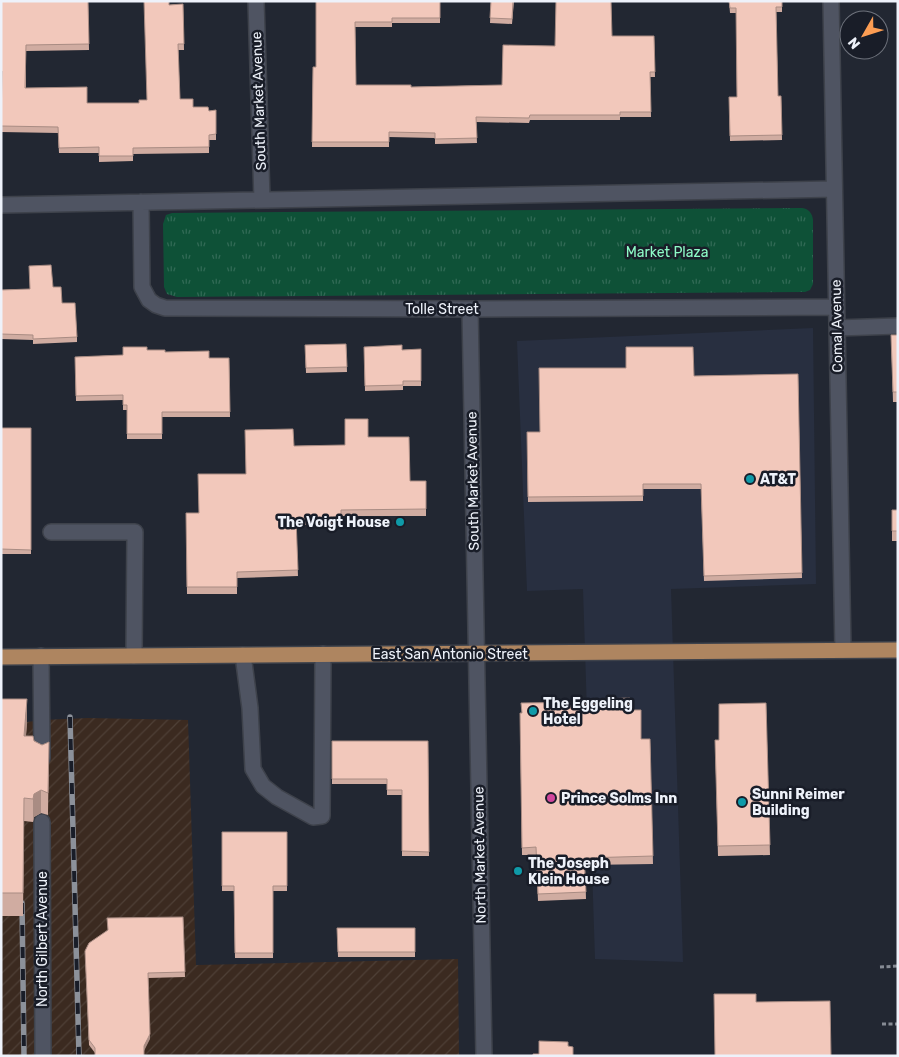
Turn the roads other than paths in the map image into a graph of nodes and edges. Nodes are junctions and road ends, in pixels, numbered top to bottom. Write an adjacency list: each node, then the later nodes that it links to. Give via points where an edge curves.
1 (256, 1): 4 (street, South Market Avenue)
2 (831, 1): 3 (street, Comal Avenue)
3 (834, 189): 4 (street); 7 (street, Comal Avenue)
4 (262, 200): 5 (street)
5 (141, 202): 6 (street); 8 (street, Tolle Street, via 142,287 156,305 174,308)
6 (1, 205)
7 (836, 306): 8 (street, Tolle Street); 10 (street, Comal Avenue)
8 (470, 309): 15 (street, South Market Avenue)
9 (898, 326): 10 (street)
10 (837, 328): 12 (street, Comal Avenue)
11 (51, 532): 18 (street, via 135,532)
12 (843, 650): 13 (main road, East San Antonio Street); 15 (main road, East San Antonio Street)
13 (898, 650)
14 (323, 654): 15 (main road, East San Antonio Street); 16 (main road, East San Antonio Street); 16 (street, via 322,816 313,817 263,786 254,769)
15 (476, 654): 23 (street, North Market Avenue)
16 (243, 655): 18 (main road, East San Antonio Street)
17 (41, 656): 18 (main road, East San Antonio Street); 19 (main road, East San Antonio Street); 20 (street)
18 (134, 656)
19 (1, 657)
20 (42, 758)
21 (42, 822): 22 (street, North Gilbert Avenue)
22 (43, 1056)
23 (484, 1056)

